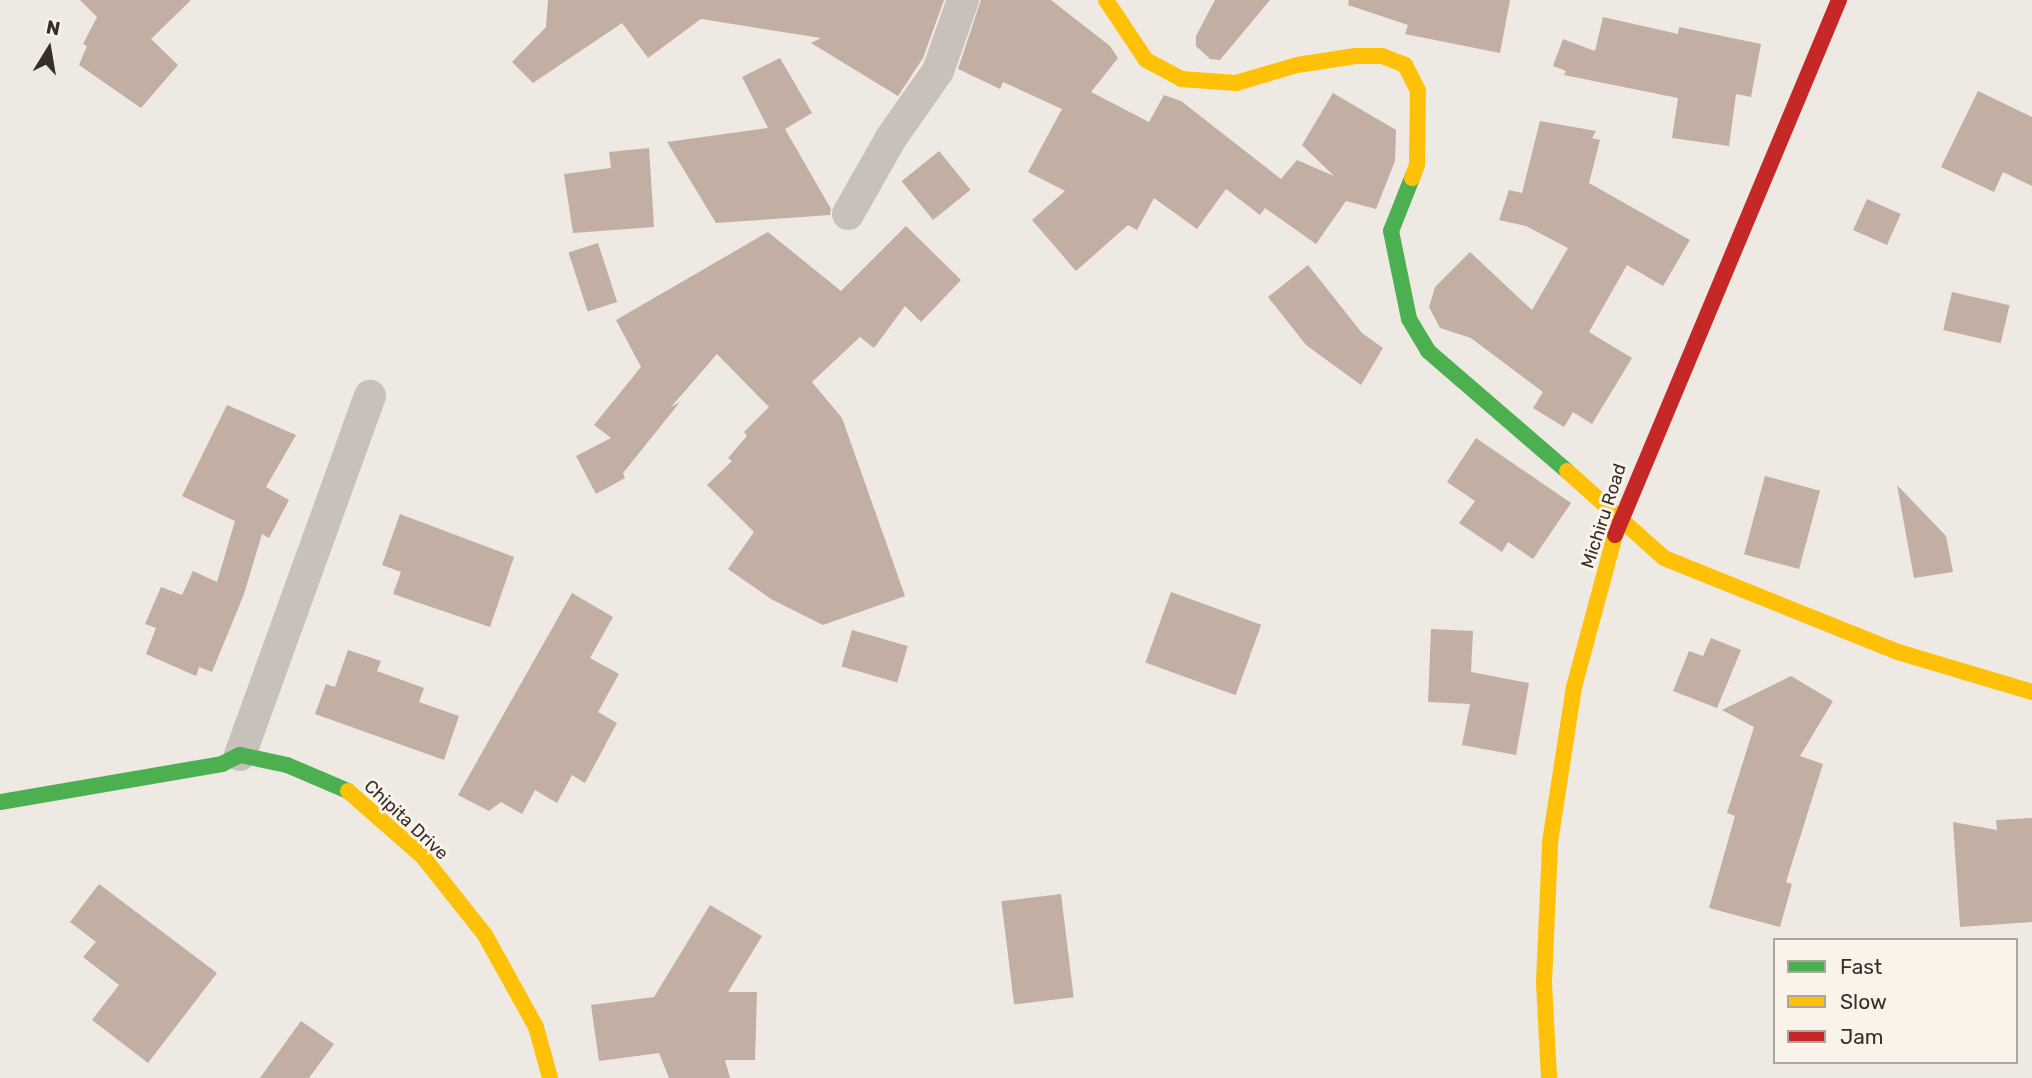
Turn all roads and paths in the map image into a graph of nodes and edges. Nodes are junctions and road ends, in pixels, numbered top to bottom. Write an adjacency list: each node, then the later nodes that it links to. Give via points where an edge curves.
1 (963, 0): 4 (street, via 939,71 891,138)
2 (1105, 0): 6 (street, via 1146,60 1181,79 1236,83 1297,65 1355,56 1397,61 1412,72 1418,91 1418,165 1391,231 1409,320 1429,351)
3 (1839, 0): 6 (street, Michiru Road)
4 (848, 214)
5 (370, 396): 8 (street)
6 (1619, 520): 7 (street, via 1638,540 1685,569 1898,652); 11 (street, Michiru Road, via 1574,687 1550,842 1544,982)
7 (2032, 692)
8 (240, 755): 9 (street, via 222,764); 10 (street, Chipita Drive, via 287,765 348,791 423,857 485,935 536,1027)
9 (0, 802)
10 (550, 1078)
11 (1549, 1078)

